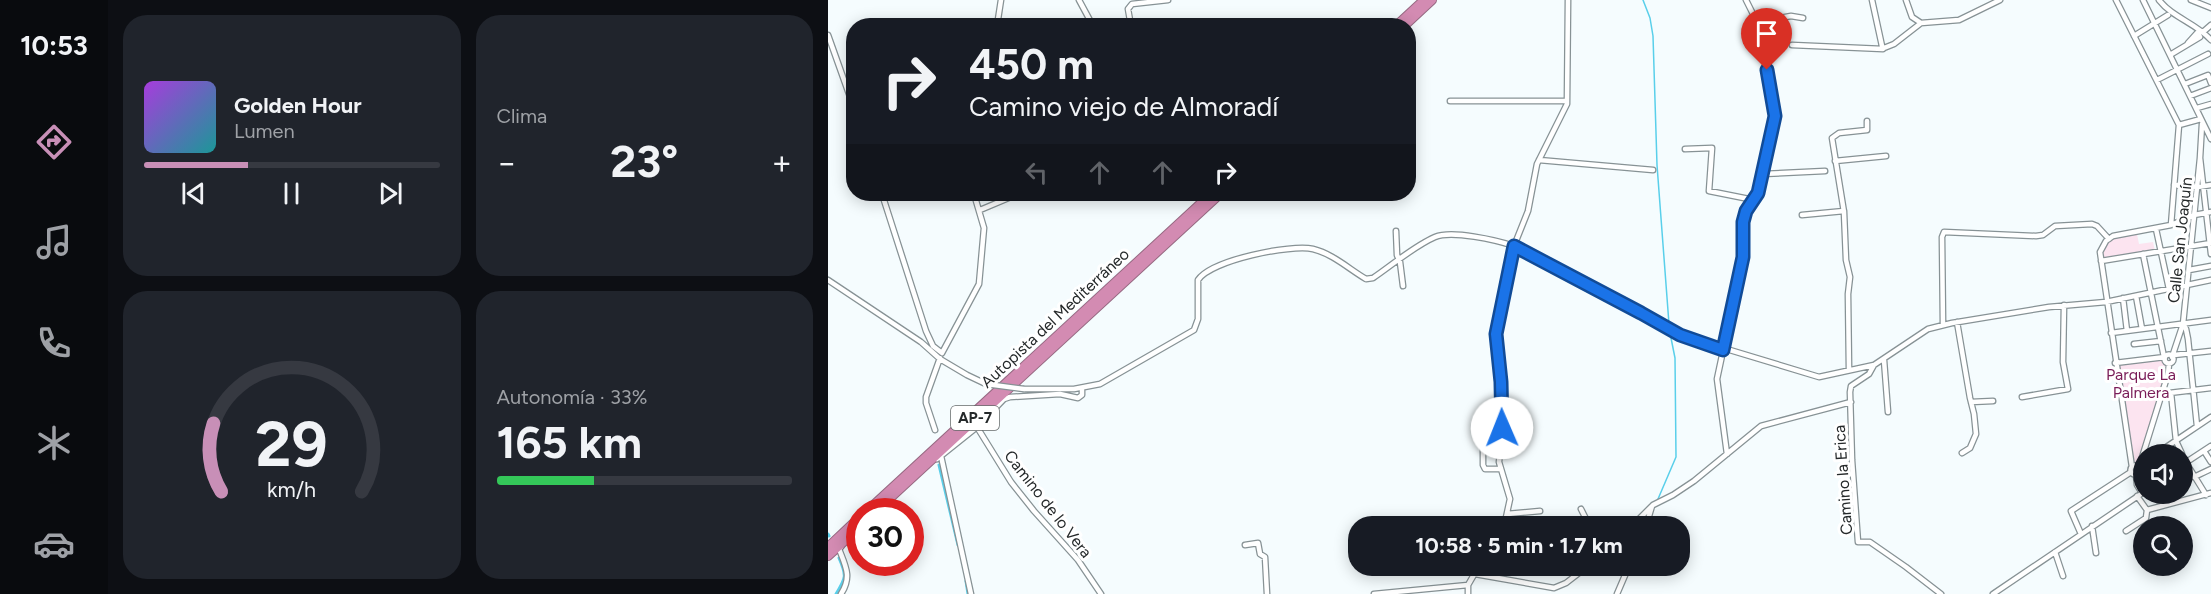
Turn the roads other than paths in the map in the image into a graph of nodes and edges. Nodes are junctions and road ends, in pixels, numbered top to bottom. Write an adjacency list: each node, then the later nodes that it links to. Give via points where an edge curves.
1 (1001, 0): 17 (street)
2 (1079, 0): 18 (street)
3 (1168, 0): 19 (street, via 1132,4 1128,9)
4 (1424, 0): 20 (highway)
5 (1432, 0): 21 (highway)
6 (1568, 0): 46 (street)
7 (1746, 0): 23 (street)
8 (1872, 0): 33 (street)
9 (1906, 0): 24 (street, via 1912,17)
10 (2000, 0): 24 (street, via 1959,20)
11 (2116, 0): 29 (street)
12 (2143, 0): 25 (street)
13 (2159, 0): 27 (street, via 2169,12)
14 (2191, 0): 15 (street)
15 (2211, 8)
16 (2168, 15): 25 (street)
17 (998, 18)
18 (1089, 18)
19 (1130, 18)
20 (1405, 18)
21 (1413, 18)
22 (1803, 18): 23 (street, via 1791,16)
23 (1757, 22): 61 (street, via 1775,116)
24 (1921, 23): 33 (street)
25 (2154, 23): 29 (street); 35 (street)
26 (2211, 24): 27 (street)
27 (2203, 32): 30 (street)
28 (828, 35): 36 (street)
29 (2134, 36): 39 (street)
30 (2211, 40)
31 (2188, 43): 35 (street)
32 (1792, 45): 33 (street)
33 (1884, 48)
34 (2208, 54): 38 (street)
35 (2170, 55): 38 (street)
36 (836, 59): 37 (street); 42 (street)
37 (828, 62)
38 (2177, 69): 39 (street); 41 (street)
39 (2157, 80): 51 (street)
40 (2211, 83): 41 (street, via 2208,75)
41 (2185, 84): 44 (street)
42 (846, 86)
43 (2211, 88): 44 (street)
44 (2190, 96): 48 (street)
45 (1449, 101): 46 (street)
46 (1567, 101): 57 (street)
47 (2211, 104): 48 (street)
48 (2197, 108): 49 (street)
49 (2201, 119): 51 (street); 52 (street)
50 (1867, 121): 58 (street, via 1867,130 1839,133 1832,138)
51 (2179, 125): 62 (street)
52 (2204, 131): 53 (street); 56 (street)
53 (2210, 136)
54 (1685, 148): 66 (street, via 1712,148 1710,191)
55 (1886, 156): 58 (street)
56 (2200, 158): 64 (street); 65 (street, Calle San Joaquín)
57 (1539, 160): 59 (street); 82 (street, via 1528,211)
58 (1835, 161): 73 (street)
59 (1653, 170)
60 (1825, 171): 61 (street)
61 (1762, 174): 66 (street)
62 (2174, 185): 65 (street); 77 (street)
63 (2211, 185): 64 (street)
64 (2204, 186): 65 (street); 74 (street)
65 (2198, 187): 76 (street, Calle San Joaquín)
66 (1754, 200): 111 (street, via 1743,222 1743,257)
67 (884, 201): 114 (street, via 927,331)
68 (977, 201): 72 (street)
69 (1001, 201): 72 (street)
70 (1203, 201): 153 (highway, Autopista del Mediterráneo / AP-7)
71 (1212, 201): 154 (highway, Autopista del Mediterráneo / AP-7)
72 (980, 210): 114 (street, via 984,228 980,284)
73 (1844, 211): 75 (street); 121 (street, via 1850,277)
74 (2209, 213): 76 (street); 81 (street)
75 (1802, 215)
76 (2194, 215): 77 (street); 83 (street, Calle San Joaquín)
77 (2171, 225): 78 (street)
78 (2156, 229): 80 (street); 84 (street)
79 (1396, 231): 87 (street)
80 (2107, 240): 88 (street, via 2100,252); 103 (street, via 2092,224 2055,226 2036,236 1944,232)
81 (2210, 243): 83 (street); 86 (street)
82 (1514, 246): 87 (street, via 1453,235 1437,236); 111 (street, via 1680,335); 148 (street, via 1496,334 1503,419)
83 (2191, 246): 84 (street); 90 (street, Calle San Joaquín)
84 (2161, 251): 85 (street); 95 (street)
85 (2143, 254): 88 (street); 96 (street)
86 (2211, 254)
87 (1399, 260): 94 (street); 123 (street, via 1366,279 1312,249 1232,260 1198,280 1198,320 1194,330 1108,380)
88 (2101, 261): 99 (street)
89 (2211, 266): 90 (street)
90 (2189, 270): 93 (street, Calle San Joaquín)
91 (828, 280): 114 (street)
92 (2211, 280): 93 (street)
93 (2188, 285): 95 (street); 104 (street, Calle San Joaquín)
94 (1403, 286)
95 (2169, 289): 96 (street)
96 (2151, 293): 97 (street); 105 (street)
97 (2136, 296): 98 (street); 106 (street)
98 (2123, 298): 99 (street); 107 (street)
99 (2106, 302): 100 (street); 108 (street)
100 (2064, 305): 102 (street); 127 (street, via 2063,362 2068,389)
101 (2211, 320): 104 (street)
102 (1957, 322): 103 (street); 130 (street)
103 (1943, 325): 117 (street, via 1928,329)
104 (2185, 326): 105 (street); 113 (street); 115 (street)
105 (2158, 327): 106 (street); 109 (street)
106 (2142, 329): 107 (street)
107 (2127, 331): 108 (street)
108 (2111, 333): 118 (street)
109 (2161, 342): 110 (street); 116 (street)
110 (2134, 344)
111 (1723, 350): 121 (street, via 1819,377); 144 (street, via 1717,380)
112 (2211, 351): 113 (street)
113 (2190, 354): 115 (street); 124 (street)
114 (941, 356): 123 (street, bridge, via 987,384 1024,389); 135 (street, via 926,397)
115 (2173, 356): 116 (street); 119 (street)
116 (2165, 357): 118 (street); 119 (street)
117 (1884, 360): 120 (street); 131 (street)
118 (2115, 363): 150 (street)
119 (2169, 364): 126 (street)
120 (1874, 365): 121 (street); 129 (street, Camino la Erica, via 1869,374 1851,386)
121 (1849, 370)
122 (2211, 388): 124 (street)
123 (1082, 389): 134 (street, via 1078,398 1060,394 1004,399)
124 (2194, 390): 125 (street); 133 (street)
125 (2171, 393): 126 (street); 136 (street)
126 (2162, 394): 137 (street)
127 (2022, 397)
128 (1993, 401): 130 (street)
129 (1851, 402): 144 (street, via 1761,426); 194 (street, Camino la Erica, via 1858,542 1870,542)
130 (1971, 402): 143 (street, via 1976,434 1970,448)
131 (1888, 412)
132 (2211, 417): 133 (street)
133 (2197, 426): 136 (street)
134 (977, 427): 145 (street); 188 (street, Camino de lo Vera, via 1011,482 1078,560)
135 (935, 430)
136 (2176, 441): 138 (street); 139 (street)
137 (2147, 444)
138 (2171, 444)
139 (2177, 444)
140 (2211, 446): 142 (street)
141 (1483, 448): 148 (street, via 1485,469)
142 (2204, 451): 146 (street); 147 (street)
143 (1962, 453)
144 (1727, 454): 158 (street, via 1678,492)
145 (941, 456): 155 (street); 187 (street)
146 (2193, 458)
147 (2211, 462)
148 (1500, 469): 162 (street, via 1510,499)
149 (2211, 469): 151 (street)
150 (2133, 471): 169 (street, via 2071,512)
151 (2194, 477): 152 (street)
152 (2208, 494): 160 (street)
153 (881, 498)
154 (893, 498)
155 (894, 498)
156 (2133, 499): 166 (street)
157 (2143, 504): 160 (street)
158 (1653, 505): 164 (street); 165 (street)
159 (1581, 508): 163 (street)
160 (2147, 510): 168 (street, via 2146,518)
161 (1540, 511): 162 (street)
162 (1507, 514)
163 (1585, 516)
164 (1643, 516)
165 (1650, 516)
166 (2092, 526): 169 (street); 175 (street)
167 (846, 530): 173 (highway)
168 (2126, 531)
169 (2081, 534): 174 (street)
170 (846, 540): 176 (highway)
171 (846, 542): 177 (street, via 839,549)
172 (1245, 545): 189 (street, via 1258,543 1260,554 1265,557)
173 (828, 547)
174 (2055, 552): 183 (street); 195 (street)
175 (2096, 553)
176 (828, 556)
177 (846, 568)
178 (847, 576): 186 (street, via 848,583)
179 (1474, 576): 184 (street)
180 (1486, 576): 185 (street)
181 (1575, 576): 185 (street)
182 (1625, 576): 193 (street)
183 (2063, 576)
184 (1468, 585): 190 (street); 191 (street)
185 (1554, 588): 192 (street)
186 (841, 594)
187 (971, 594)
188 (1101, 594)
189 (1267, 594)
190 (1374, 594)
191 (1468, 594)
192 (1553, 594)
193 (1617, 594)
194 (1941, 594)
195 (1993, 594)

